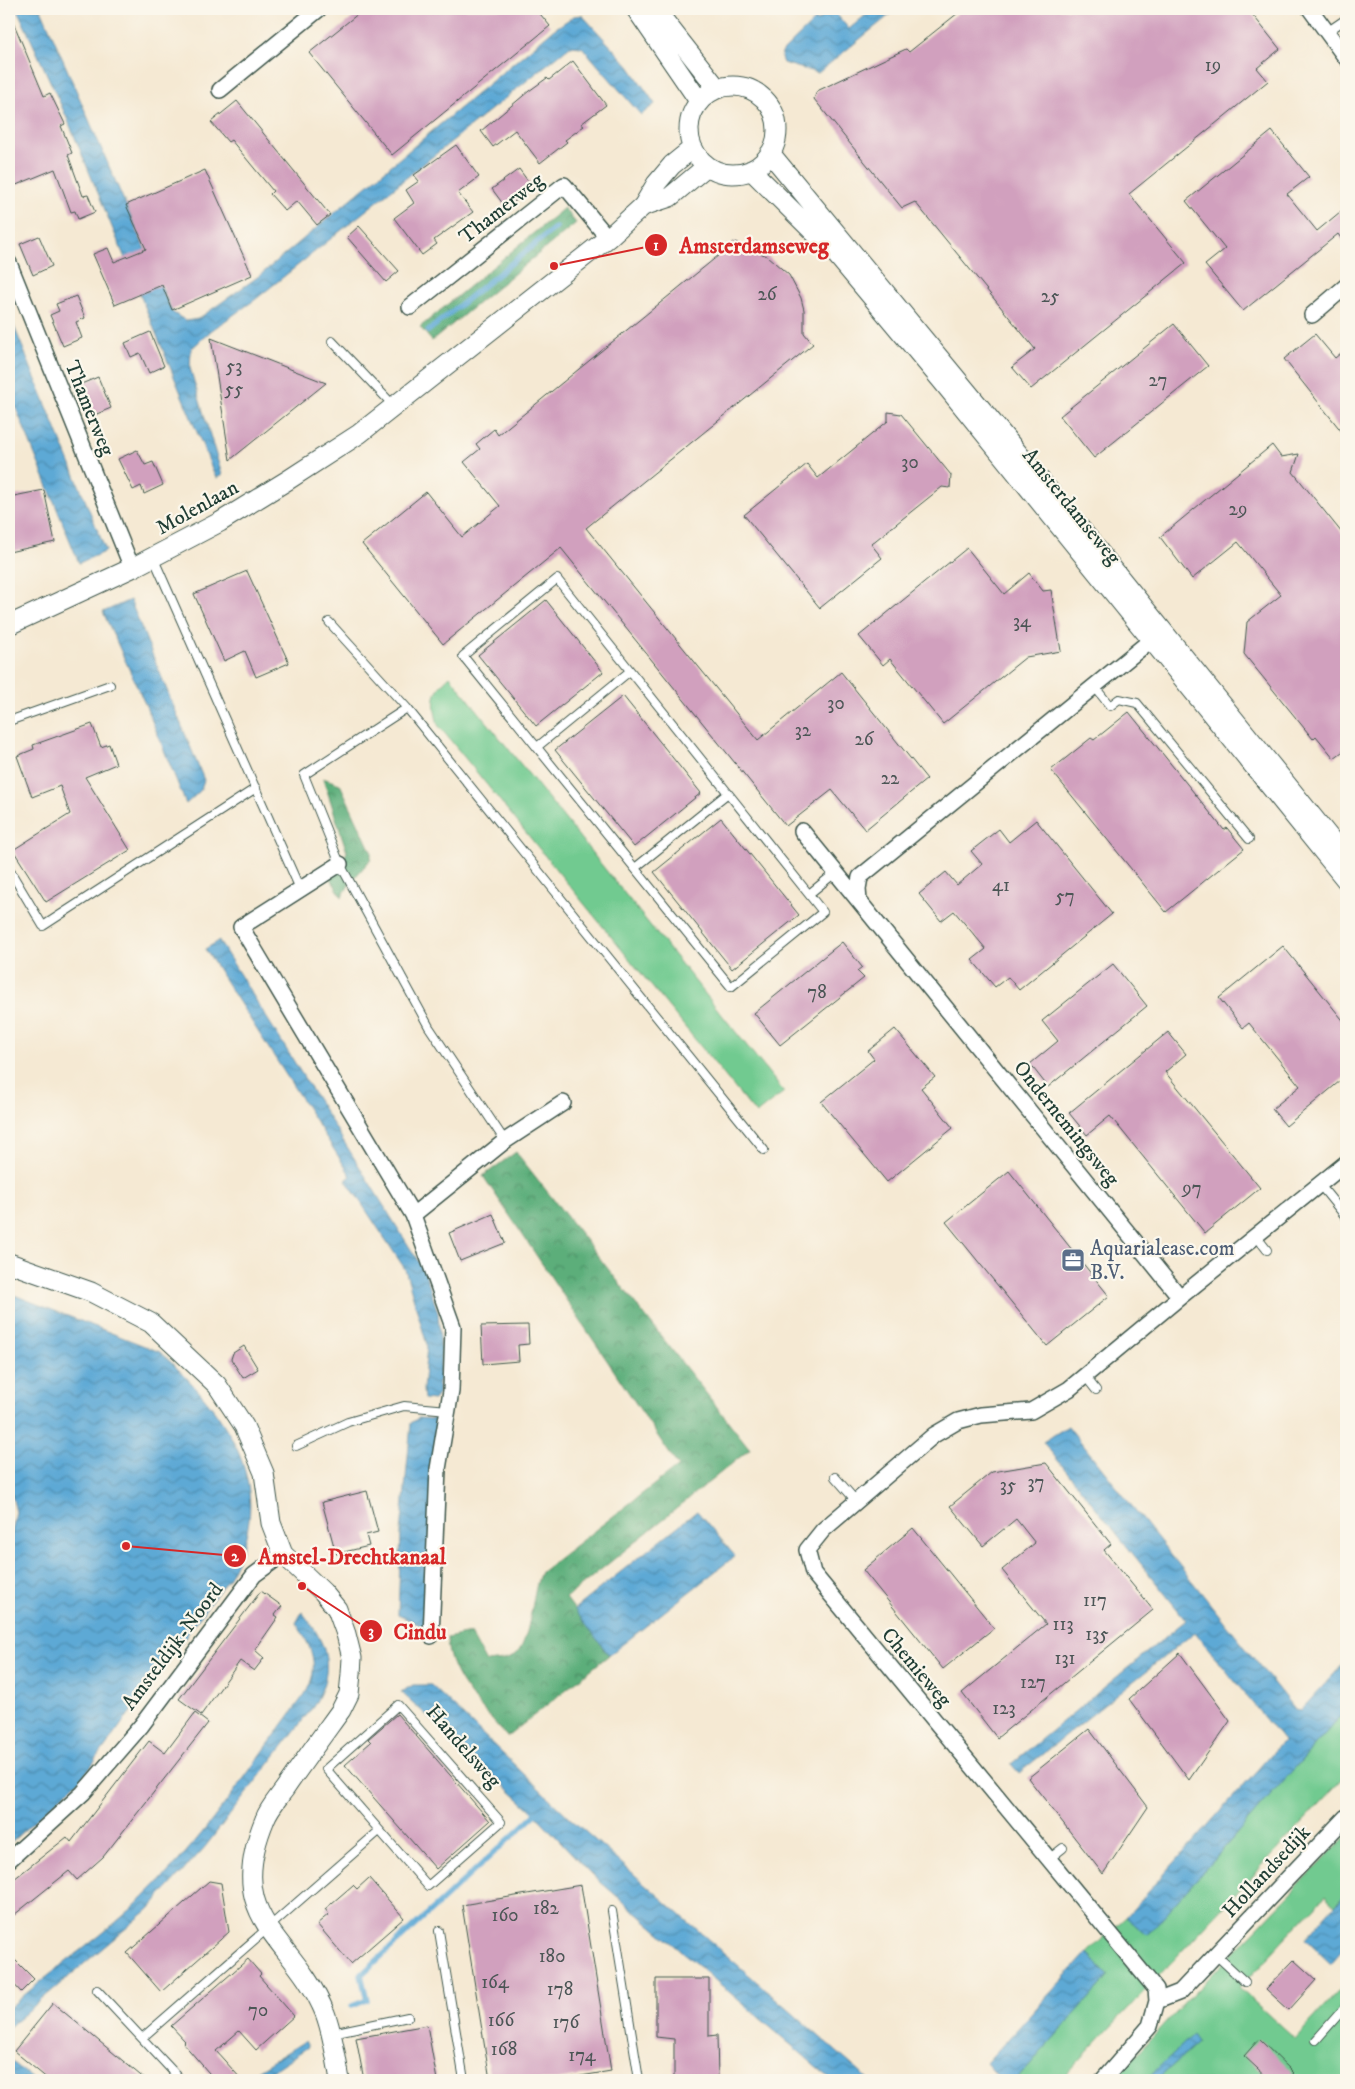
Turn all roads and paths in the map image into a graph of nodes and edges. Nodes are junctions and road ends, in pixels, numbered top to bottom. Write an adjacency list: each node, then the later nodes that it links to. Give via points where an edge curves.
1 (319, 9): 9 (street)
2 (636, 9): 10 (street)
3 (655, 9): 8 (street)
4 (1310, 9): 6 (street)
5 (1346, 19): 6 (lane)
6 (1327, 32): 7 (street)
7 (1346, 58)
8 (717, 88): 10 (street); 12 (street, via 744,87 767,102 774,114 776,127)
9 (220, 90)
10 (699, 101): 11 (street, via 689,124)
11 (693, 148): 13 (street); 15 (street, Molenlaan, via 672,165)
12 (770, 153): 14 (street); 38 (street, Amsterdamseweg)
13 (707, 166): 14 (street, via 729,173); 15 (street, Molenlaan, via 670,197)
14 (751, 170): 27 (street, Amsterdamseweg, via 835,253)
15 (643, 206): 16 (street, Molenlaan)
16 (608, 238): 19 (street, Thamerweg, via 564,185); 22 (street, Molenlaan)
17 (9, 263): 24 (street, Thamerweg)
18 (1346, 286): 20 (street)
19 (410, 307)
20 (1312, 315)
21 (332, 341): 22 (lane)
22 (394, 406): 23 (street, Molenlaan, via 359,434 288,480 220,522)
23 (153, 557): 24 (street, Molenlaan); 34 (lane)
24 (132, 568): 26 (street, Molenlaan)
25 (329, 622): 31 (lane)
26 (9, 625)
27 (1151, 640): 30 (street); 43 (street, Amsterdamseweg)
28 (630, 671): 33 (lane); 33 (lane, via 557,580 463,656); 35 (lane)
29 (110, 685): 32 (lane)
30 (1094, 686): 37 (lane, via 1110,706 1119,699 1137,702); 46 (street, via 860,877)
31 (407, 708): 39 (lane, via 304,775); 49 (lane)
32 (9, 721)
33 (537, 747): 40 (lane)
34 (256, 788): 41 (lane, via 43,926); 44 (lane)
35 (728, 792): 40 (lane); 45 (lane)
36 (802, 831): 42 (street, Ondernemingsweg)
37 (1248, 839)
38 (1344, 851)
39 (340, 864): 44 (street); 48 (lane, via 429,1027)
40 (635, 868): 45 (lane, via 731,987 823,912)
41 (9, 869)
42 (836, 872): 45 (lane); 46 (street, Ondernemingsweg)
43 (1346, 880)
44 (300, 889): 52 (street, via 241,927)
45 (809, 894)
46 (859, 901): 57 (street, Ondernemingsweg)
47 (563, 1102): 48 (street)
48 (505, 1141): 52 (street)
49 (764, 1150)
50 (1346, 1163): 51 (street)
51 (1320, 1185): 53 (lane); 54 (street)
52 (413, 1215): 60 (street, via 453,1326)
53 (1346, 1218)
54 (1256, 1236): 55 (lane); 57 (street)
55 (1267, 1250)
56 (9, 1263): 64 (street, via 91,1292 151,1323 217,1385 244,1426 264,1473 272,1523)
57 (1180, 1297): 58 (street, Chemieweg)
58 (1085, 1376): 59 (lane); 63 (street, Chemieweg, via 1050,1402 1031,1411 981,1415 958,1421 934,1435)
59 (1096, 1390)
60 (448, 1410): 61 (lane, via 404,1406 348,1422); 65 (street, via 438,1469)
61 (296, 1446)
62 (835, 1477): 63 (lane)
63 (857, 1502): 69 (street, Chemieweg, via 823,1530 807,1550 813,1573)
64 (283, 1554): 70 (street, Amsteldijk-Noord, via 254,1575 141,1726 83,1793); 72 (street, via 337,1609 352,1666 349,1694 342,1710 265,1817 253,1853 252,1882 257,1908)
65 (431, 1636)
66 (1346, 1817): 74 (street, Hollandsedijk)
67 (378, 1830): 67 (lane, Handelsweg, via 326,1769 398,1705 501,1822 428,1886); 72 (lane)
68 (1063, 1848): 69 (lane)
69 (1050, 1859): 77 (street, Chemieweg, via 1156,1989)
70 (9, 1860)
71 (612, 1910): 86 (lane)
72 (267, 1928): 80 (street, via 309,1984 325,2014); 81 (lane)
73 (440, 1931): 85 (lane)
74 (1216, 1955): 75 (lane); 77 (street, Hollandsedijk, via 1180,1992)
75 (1245, 1982)
76 (97, 1990): 81 (lane)
77 (1158, 2001): 87 (street, via 1150,2026)
78 (1346, 2006): 82 (lane)
79 (408, 2017): 80 (lane)
80 (330, 2034): 84 (street)
81 (142, 2038): 83 (lane)
82 (1316, 2040)
83 (182, 2080)
84 (340, 2080)
85 (464, 2080)
86 (639, 2080)
87 (1103, 2080)

